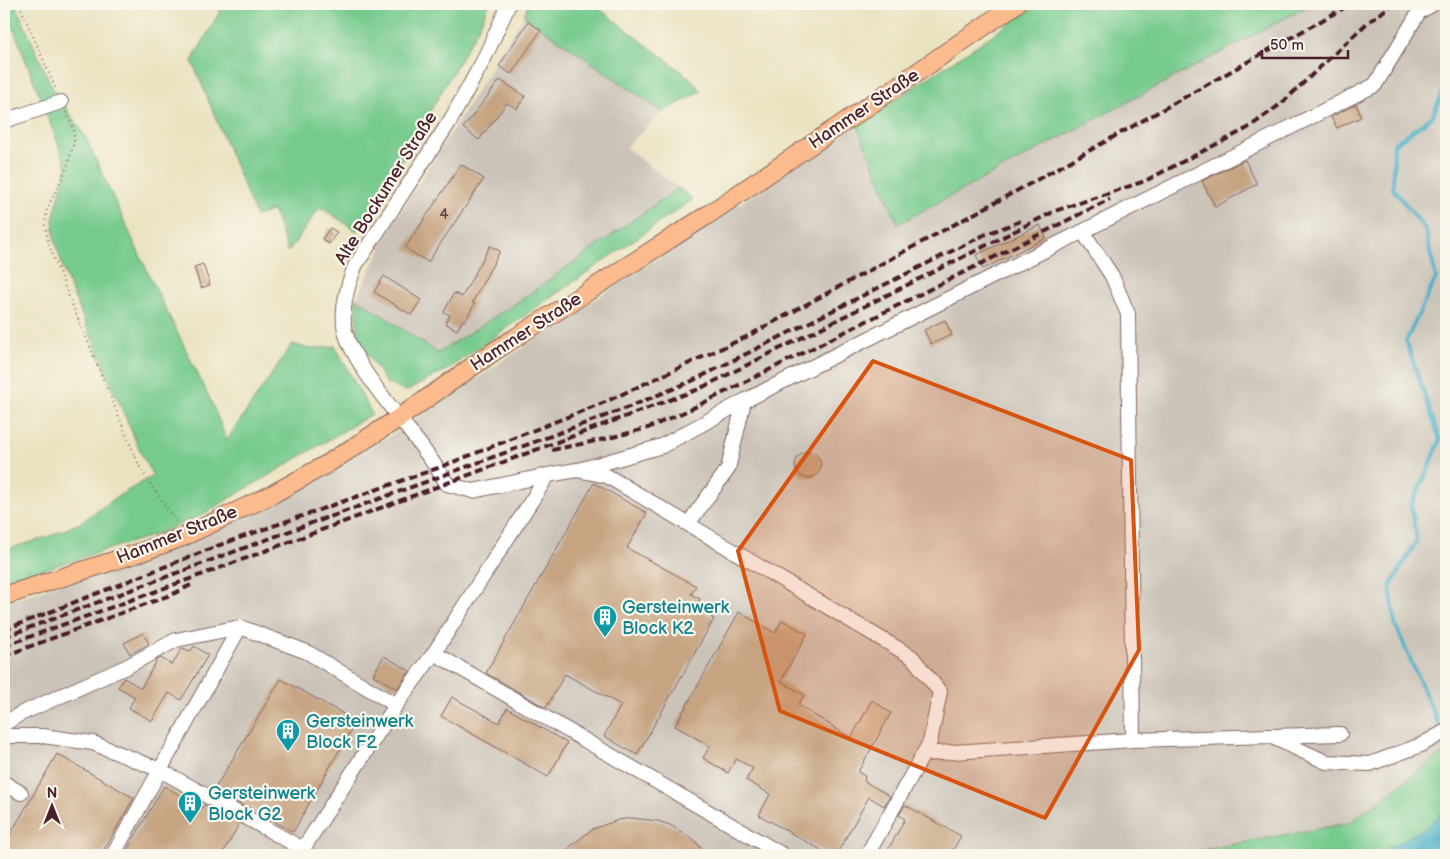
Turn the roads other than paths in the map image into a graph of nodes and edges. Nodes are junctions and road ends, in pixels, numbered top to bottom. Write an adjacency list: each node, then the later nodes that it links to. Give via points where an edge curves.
1 (509, 4): 8 (street, Alte Bockumer Straße, via 450,121 355,266 348,286 344,304 346,335 352,351)
2 (1016, 4): 8 (main road, Hammer Straße, via 882,98 706,216 493,352)
3 (1433, 4): 6 (street, Alte Bockumer Straße, via 1419,12 1375,85)
4 (61, 102): 5 (street)
5 (4, 121)
6 (1083, 232): 7 (street, Alte Bockumer Straße); 21 (street, via 1112,276 1128,314)
7 (744, 401): 9 (street, Alte Bockumer Straße, via 662,446); 11 (street, via 728,469)
8 (399, 418): 10 (street, Alte Bockumer Straße, via 451,486 473,491); 12 (main road, Hammer Straße, via 279,491 185,536)
9 (577, 470): 10 (street, Alte Bockumer Straße); 11 (street, via 607,476)
10 (548, 475): 14 (street)
11 (688, 524): 22 (street, via 912,657 940,692 930,742)
12 (4, 596)
13 (240, 627): 15 (street, via 307,652); 16 (street, via 176,640); 23 (street)
14 (434, 653): 15 (street); 28 (street)
15 (396, 705): 26 (street)
16 (4, 724)
17 (1446, 732): 20 (street, via 1370,764 1326,762)
18 (1340, 734): 20 (street)
19 (4, 736): 23 (street, via 43,736 93,743)
20 (1269, 736): 21 (street)
21 (1133, 740): 22 (street)
22 (924, 754): 29 (street)
23 (160, 770): 26 (street); 27 (street)
24 (4, 783): 25 (street)
25 (21, 794)
26 (301, 852)
27 (113, 855)
28 (783, 855)
29 (867, 855)

